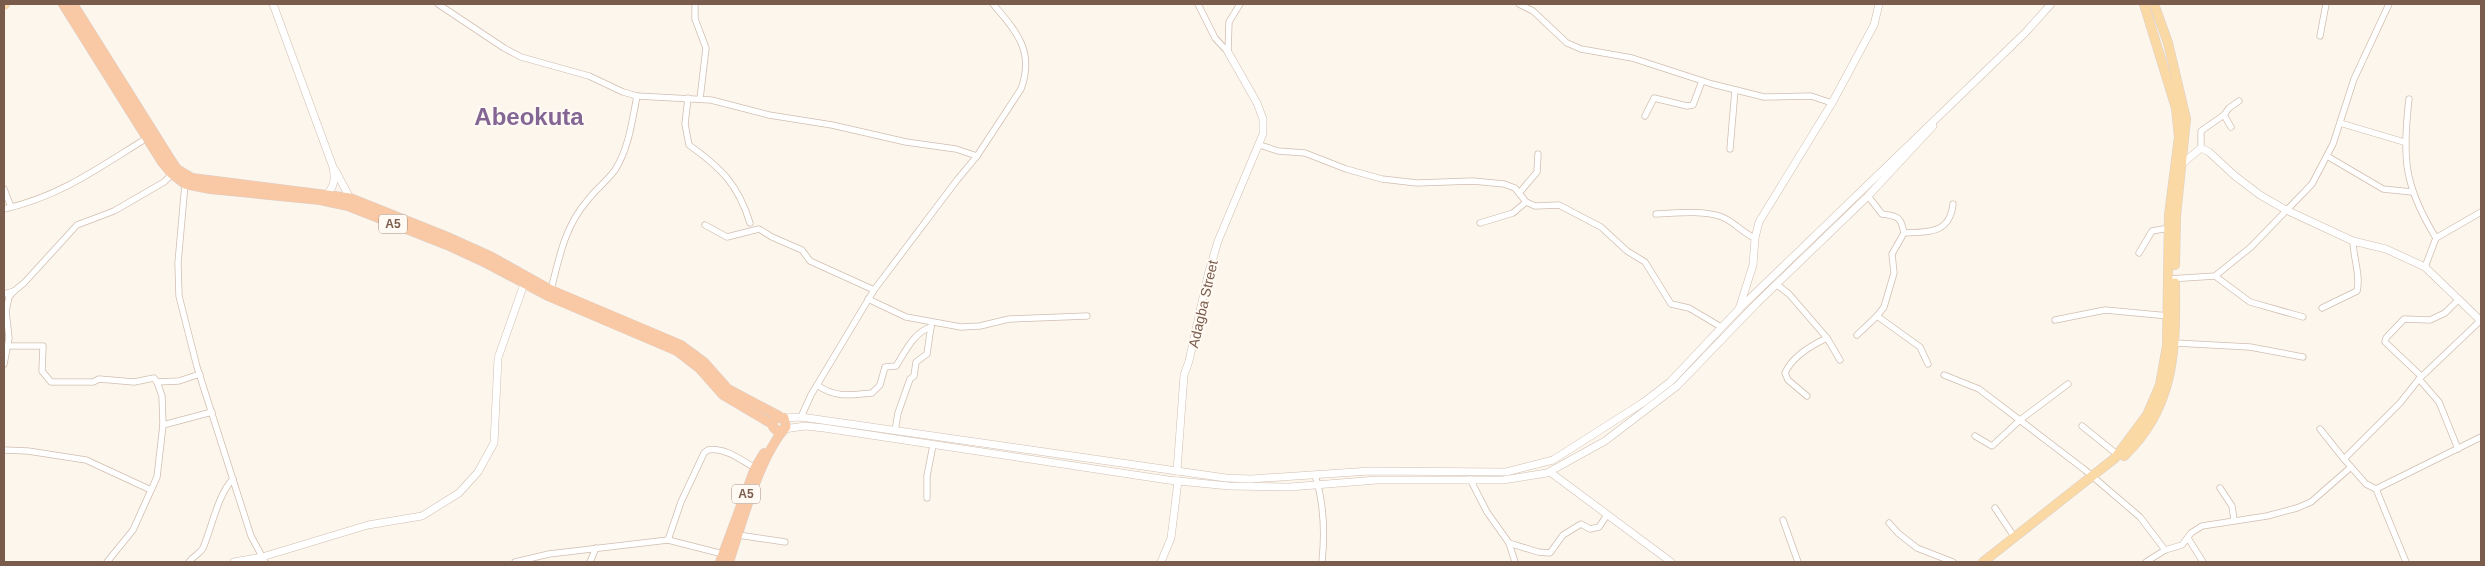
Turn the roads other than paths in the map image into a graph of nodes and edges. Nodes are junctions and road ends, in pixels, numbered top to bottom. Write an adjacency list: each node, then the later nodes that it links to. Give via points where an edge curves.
1 (63, 4): 32 (highway, A5)
2 (73, 4): 47 (highway, A5, via 169,157 185,175 211,182)
3 (273, 4): 41 (street)
4 (438, 4): 22 (street, via 520,57 589,76)
5 (695, 4): 25 (street, via 695,19 706,48)
6 (993, 4): 38 (street, via 1019,39 1027,60 1021,89)
7 (1198, 4): 18 (street, via 1215,38)
8 (1240, 4): 18 (street, via 1230,22)
9 (1519, 4): 20 (street, via 1533,11 1573,46 1632,58)
10 (1879, 4): 27 (street, via 1874,25)
11 (2051, 4): 19 (street)
12 (2144, 4): 16 (main road)
13 (2154, 4): 16 (main road)
14 (2326, 4): 17 (street)
15 (2389, 4): 30 (street, via 2354,79)
16 (2156, 23): 40 (main road, via 2176,108)
17 (2320, 36)
18 (1228, 52): 34 (street, Adagba Street, via 1246,81 1263,119)
19 (1977, 78): 48 (street); 78 (street)
20 (1702, 82): 21 (street); 29 (street, via 1693,105 1654,98)
21 (1735, 90): 27 (street, via 1764,97 1811,96); 36 (street)
22 (637, 96): 23 (street); 71 (street, via 622,157 615,170 586,201 570,227)
23 (688, 98): 25 (street); 57 (street, via 685,124 688,145 717,166 737,192)
24 (2409, 98): 33 (street)
25 (700, 99): 38 (street, via 906,142 956,149)
26 (2239, 101): 28 (street)
27 (1832, 103): 62 (street, via 1759,222)
28 (2224, 115): 31 (street); 35 (street, via 2200,130)
29 (1645, 116)
30 (2340, 124): 33 (street); 39 (street)
31 (2231, 127)
32 (147, 138): 42 (highway, A5); 52 (street, via 86,178 44,198)
33 (2404, 142): 46 (street)
34 (1260, 145): 45 (street, via 1278,151 1305,153 1382,179 1417,183 1491,182); 122 (street, Adagba Street, via 1237,192 1208,274 1184,375)
35 (2201, 148): 40 (street); 54 (street, via 2260,195)
36 (1730, 149)
37 (1538, 154): 45 (street, via 1537,172)
38 (977, 156): 72 (street)
39 (2327, 156): 46 (street, via 2383,189); 54 (street, via 2312,184)
40 (2180, 161): 60 (main road); 68 (main road)
41 (334, 167): 47 (street, via 334,182); 49 (street)
42 (172, 174): 43 (highway, A5); 73 (street, via 114,211 77,225)
43 (185, 184): 69 (highway, A5, via 348,206 447,245); 96 (street, via 179,289)
44 (4, 189): 52 (street)
45 (1520, 192): 50 (street)
46 (2412, 192): 63 (street)
47 (327, 194): 49 (highway, A5)
48 (1868, 196): 61 (street, via 1882,214 1900,218); 70 (street)
49 (350, 198): 71 (highway, A5, via 490,256)
50 (1526, 202): 58 (street, via 1512,213); 86 (street, via 1535,206 1559,205 1601,227 1623,248 1645,262 1671,304 1685,306)
51 (1953, 204): 61 (street, via 1952,216 1942,228)
52 (12, 207): 53 (street)
53 (4, 209)
54 (2286, 210): 64 (street); 67 (street, via 2251,248)
55 (2481, 212): 63 (street)
56 (1656, 214): 62 (street, via 1722,217)
57 (750, 223)
58 (1480, 223)
59 (705, 225): 72 (street, via 727,237 759,228 802,250 810,261)
60 (2169, 228): 65 (street, via 2152,231); 68 (main road)
61 (1904, 233): 80 (street, via 1892,254 1894,273 1884,307)
62 (1754, 238): 78 (street, via 1753,265)
63 (2436, 238): 66 (street)
64 (2353, 241): 66 (street, via 2386,249); 77 (street, via 2357,291)
65 (2139, 253)
66 (2425, 267): 76 (street)
67 (2215, 276): 68 (street); 82 (street, via 2250,302)
68 (2172, 279): 81 (main road)
69 (524, 284): 108 (highway, A5, via 677,351 699,368 723,395); 148 (street, via 498,358 494,443 469,483 422,516 355,528)
70 (1776, 284): 88 (street, via 1789,294); 91 (street)
71 (551, 290): 104 (highway, A5, via 681,345 704,362 728,389)
72 (874, 290): 75 (street)
73 (14, 291): 74 (street); 90 (street, via 6,311)
74 (4, 294)
75 (868, 299): 85 (street); 101 (street)
76 (2459, 299): 84 (street); 98 (street, via 2445,313 2430,320 2404,319 2386,338 2385,342)
77 (2322, 308)
78 (1739, 309): 86 (street)
79 (1087, 316): 85 (street, via 1009,319 980,326)
80 (1877, 316): 87 (street); 95 (street, via 1920,347)
81 (2172, 316): 83 (street, via 2105,310); 89 (main road); 118 (main road, via 2160,385 2147,415)
82 (2303, 317)
83 (2055, 320)
84 (2481, 320): 98 (street)
85 (932, 325): 101 (street, via 907,345 896,366 885,367 875,392 842,395 828,393); 112 (street, via 927,354 916,362)
86 (1721, 328): 91 (street)
87 (1857, 335)
88 (1827, 338): 93 (street); 102 (street, via 1814,344 1785,372 1788,380)
89 (2175, 343): 92 (street, via 2250,347); 127 (main road, via 2167,388 2153,419 2130,451)
90 (7, 346): 94 (street); 99 (street, via 43,346 42,372 51,382 92,382 99,379 134,382 154,378)
91 (1711, 346): 123 (street, via 1677,386 1605,441); 124 (street, via 1644,402 1553,460 1513,471)
92 (2303, 357)
93 (1840, 360)
94 (4, 364)
95 (1928, 364)
96 (200, 374): 99 (street, via 179,381); 103 (street)
97 (1944, 374): 106 (street, via 1979,389)
98 (2420, 378): 116 (street, via 2439,402); 119 (street, via 2400,403)
99 (157, 382): 107 (street, via 162,396)
100 (2068, 384): 106 (street)
101 (817, 385): 105 (street)
102 (1807, 396)
103 (212, 412): 107 (street); 125 (street)
104 (781, 417): 105 (street); 108 (highway, via 773,420); 111 (highway, via 786,422)
105 (801, 417): 112 (street)
106 (2020, 420): 113 (street, via 1992,446); 127 (street)
107 (163, 425): 132 (street, via 158,471)
108 (772, 426): 111 (highway, via 777,431); 121 (highway, A5, via 770,441)
109 (2082, 426): 118 (street)
110 (2320, 429): 119 (street)
111 (784, 430): 115 (street, via 805,426); 139 (highway, A5, via 763,468)
112 (895, 431): 122 (street)
113 (1976, 436)
114 (2481, 437): 116 (street)
115 (932, 445): 128 (street); 133 (street)
116 (2458, 449): 131 (street)
117 (4, 450): 132 (street, via 86,460)
118 (2118, 455): 127 (main road)
119 (2344, 459): 120 (street)
120 (2351, 467): 131 (street, via 2366,484); 137 (street, via 2312,502 2267,516)
121 (756, 468): 142 (street, via 729,453 708,450 681,502); 147 (highway, A5)
122 (1177, 471): 124 (street, via 1251,479)
123 (1550, 472): 126 (street, via 1518,479); 135 (street)
124 (1315, 475): 129 (street)
125 (233, 479): 148 (street, via 251,536); 150 (street, via 225,487 202,550)
126 (1470, 479): 129 (street, via 1377,480); 144 (street, via 1487,512)
127 (2094, 479): 140 (main road); 146 (street, via 2140,517); 162 (main road)
128 (1178, 481): 129 (street, via 1237,487); 155 (street, via 1171,538)
129 (1318, 485): 156 (street, via 1325,536)
130 (2220, 488): 137 (street, via 2232,506)
131 (2376, 488): 165 (street)
132 (151, 490): 149 (street, via 129,536)
133 (926, 498)
134 (1995, 508): 140 (street)
135 (1607, 515): 144 (street, via 1599,527 1590,529 1581,524 1563,535 1550,553); 158 (street)
136 (1783, 520): 159 (street)
137 (2234, 520): 141 (street, via 2202,526)
138 (1889, 523): 160 (street, via 1917,548)
139 (738, 535): 143 (street); 154 (highway, A5)
140 (2015, 538): 161 (main road)
141 (2188, 538): 146 (street, via 2182,545); 164 (street)
142 (668, 540): 145 (street); 147 (street)
143 (785, 542)
144 (1509, 543): 157 (street)
145 (596, 548): 152 (street); 153 (street)
146 (2165, 550): 163 (street)
147 (722, 558)
148 (263, 560): 151 (street)
149 (107, 562)
150 (189, 562)
151 (234, 562)
152 (515, 562)
153 (590, 562)
154 (729, 562)
155 (1161, 562)
156 (1322, 562)
157 (1515, 562)
158 (1671, 562)
159 (1798, 562)
160 (1954, 562)
161 (1983, 562)
162 (1991, 562)
163 (2148, 562)
164 (2203, 562)
165 (2406, 562)

